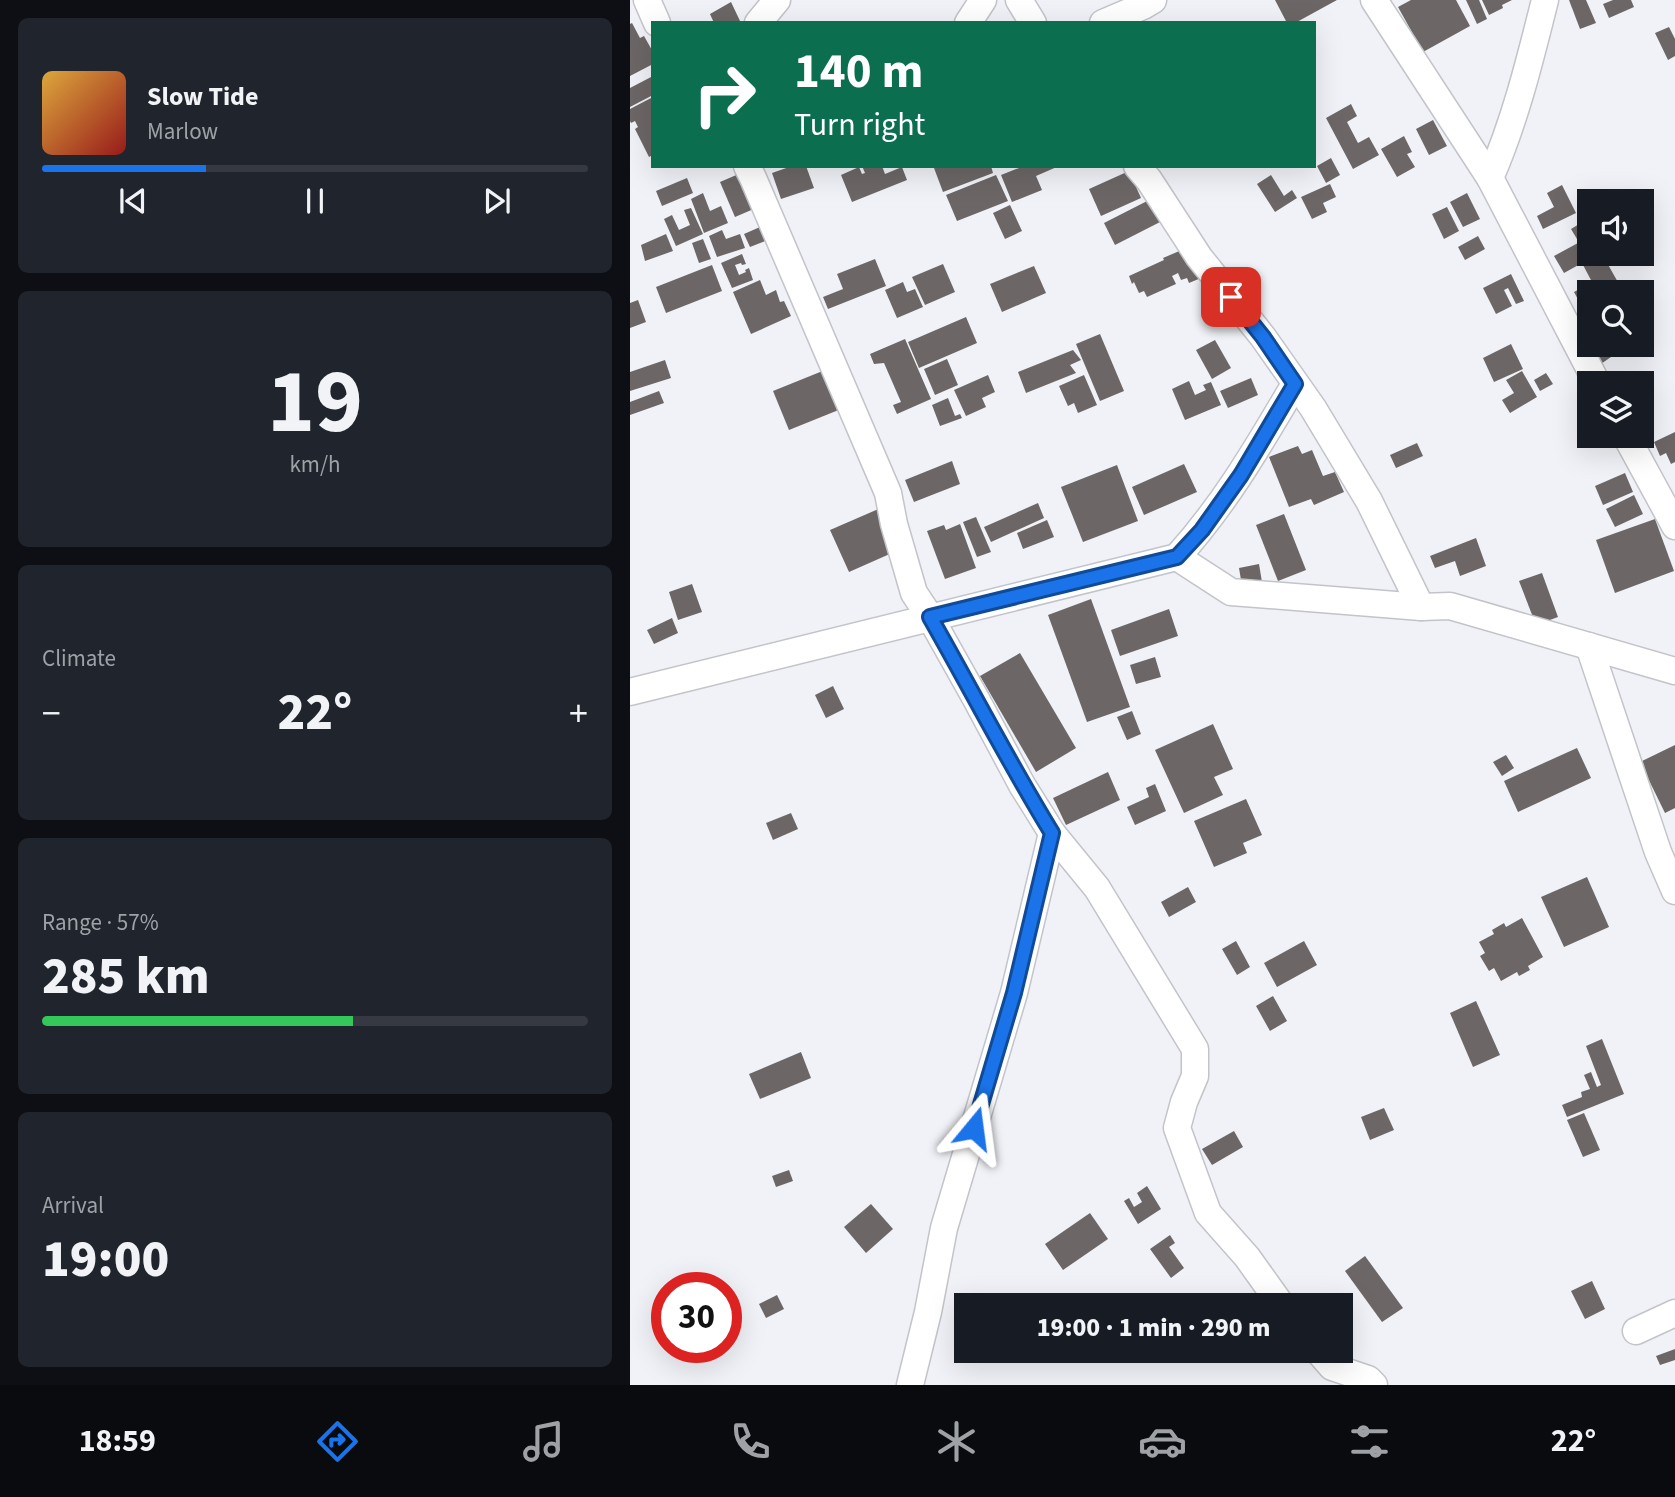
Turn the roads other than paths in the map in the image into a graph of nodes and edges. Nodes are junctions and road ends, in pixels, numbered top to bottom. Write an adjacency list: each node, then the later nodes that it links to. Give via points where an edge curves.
1 (647, 0): 8 (street)
2 (777, 0): 9 (street)
3 (983, 0): 10 (street)
4 (1018, 0): 11 (street)
5 (1153, 0): 12 (street)
6 (1374, 0): 15 (street)
7 (1545, 0): 15 (street, via 1529,66)
8 (656, 21)
9 (760, 21)
10 (969, 21)
11 (1032, 21)
12 (1108, 21)
13 (748, 168): 22 (street, via 888,493 914,593)
14 (1139, 168): 17 (street)
15 (1490, 178): 16 (street)
16 (1591, 371)
17 (1295, 384): 20 (street, via 1241,475); 21 (street, via 1369,501)
18 (1633, 448): 19 (street)
19 (1675, 526)
20 (1177, 557): 21 (street, via 1231,592); 22 (street)
21 (1421, 607): 23 (street, via 1450,606)
22 (930, 617): 25 (street); 26 (street)
23 (1589, 646): 24 (street); 27 (street)
24 (1675, 671)
25 (630, 692)
26 (1052, 833): 28 (street, via 1097,888 1195,1049 1195,1076 1177,1128 1208,1213); 32 (street, via 1014,993 944,1228)
27 (1675, 891)
28 (1273, 1293)
29 (1675, 1313): 30 (street)
30 (1636, 1331)
31 (1328, 1363): 33 (street)
32 (911, 1385)
33 (1374, 1385)

